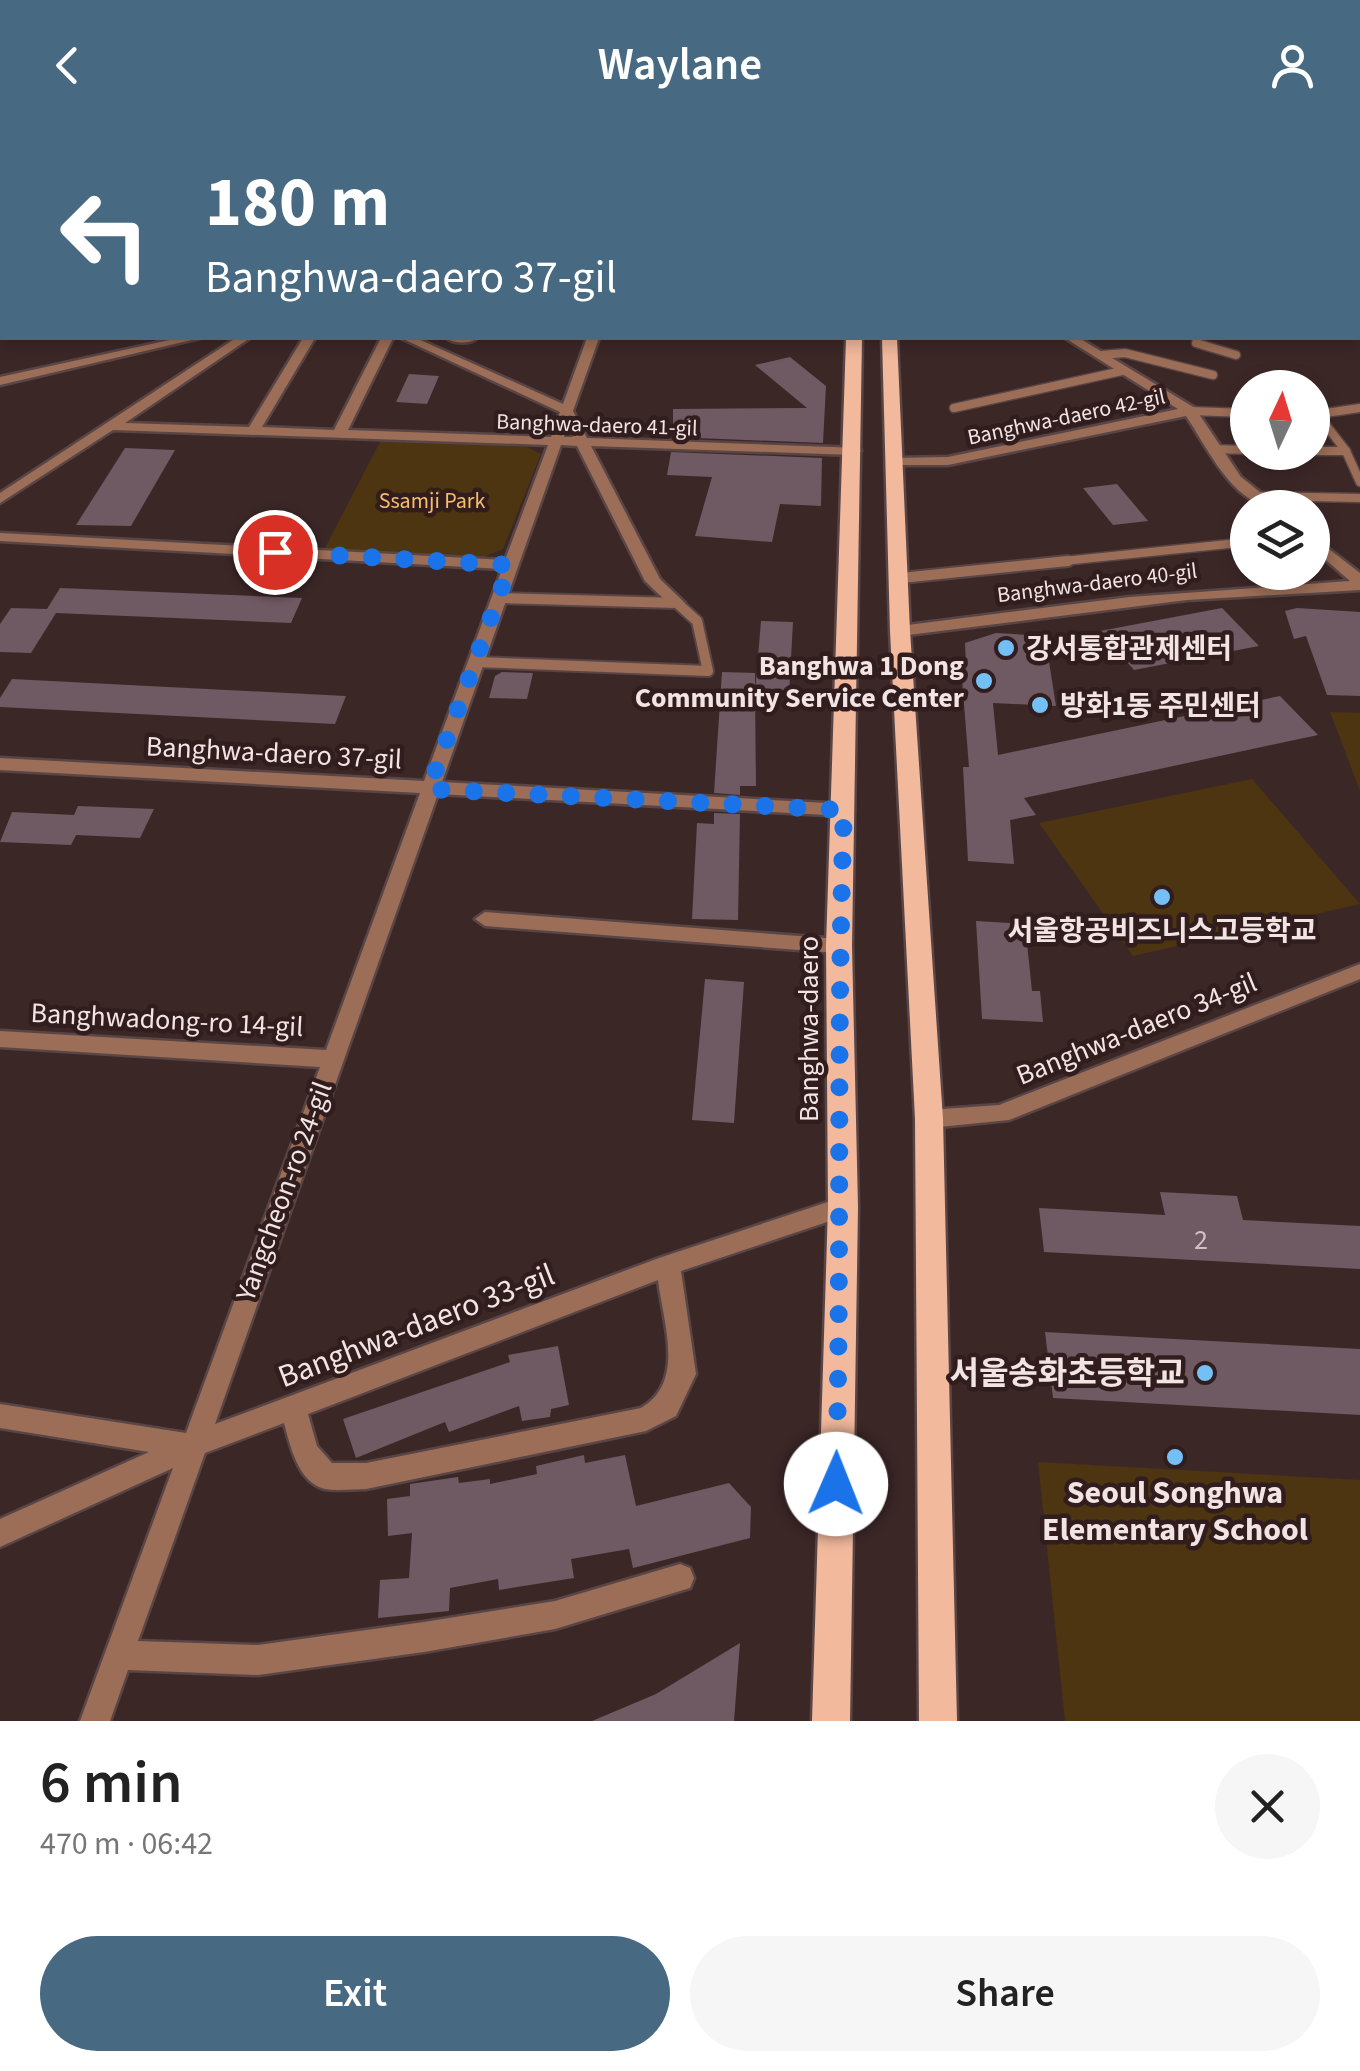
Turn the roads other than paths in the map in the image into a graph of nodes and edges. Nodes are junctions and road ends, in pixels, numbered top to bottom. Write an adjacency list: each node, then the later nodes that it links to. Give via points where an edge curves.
1 (185, 340): 15 (street)
2 (241, 340): 22 (street)
3 (308, 340): 23 (street)
4 (387, 340): 25 (street)
5 (411, 340): 18 (street)
6 (592, 340): 18 (street, Yangcheon-ro 24-gil)
7 (854, 340): 30 (main road, Banghwa-daero)
8 (889, 340): 33 (main road)
9 (1075, 340): 11 (street)
10 (1197, 340): 12 (lane)
11 (1101, 355): 13 (street); 14 (lane, via 1124,353)
12 (1236, 355)
13 (1122, 371): 16 (lane); 19 (street)
14 (1213, 374)
15 (0, 380)
16 (954, 408)
17 (1360, 408): 21 (lane)
18 (566, 410): 26 (street, Yangcheon-ro 24-gil); 27 (street)
19 (1190, 411): 20 (lane, Banghwa-daero 42-gil); 28 (street); 33 (street, Banghwa-daero 42-gil, via 948,461)
20 (1230, 412)
21 (1330, 413)
22 (108, 426): 23 (street, Banghwa-daero 41-gil); 38 (street)
23 (253, 431): 25 (street, Banghwa-daero 41-gil)
24 (1330, 433): 32 (lane)
25 (339, 434): 26 (street, Banghwa-daero 41-gil)
26 (554, 443): 27 (street, Banghwa-daero 41-gil); 42 (street, Yangcheon-ro 24-gil)
27 (585, 444): 30 (street, Banghwa-daero 41-gil); 46 (street, via 653,581)
28 (1212, 449): 29 (lane); 35 (street)
29 (1230, 450)
30 (854, 451): 51 (main road, Banghwa-daero)
31 (1330, 452): 32 (lane)
32 (1346, 452): 34 (lane)
33 (893, 462): 43 (main road)
34 (1360, 482)
35 (1250, 490)
36 (1330, 497): 37 (lane)
37 (1360, 498)
38 (0, 500)
39 (0, 537): 42 (street)
40 (1230, 544): 43 (lane)
41 (1330, 556): 44 (street)
42 (510, 565): 45 (street, Yangcheon-ro 24-gil)
43 (901, 578): 47 (main road)
44 (1360, 583): 47 (street, Banghwa-daero 40-gil, via 1184,594)
45 (498, 598): 46 (lane); 48 (street, Yangcheon-ro 24-gil)
46 (677, 603): 48 (lane, via 696,621 708,671)
47 (900, 631): 57 (main road)
48 (476, 662): 50 (street, Yangcheon-ro 24-gil)
49 (0, 764): 50 (street, Banghwa-daero 37-gil)
50 (429, 789): 51 (street, Banghwa-daero 37-gil); 56 (street, Yangcheon-ro 24-gil)
51 (844, 810): 53 (main road, Banghwa-daero)
52 (485, 918): 53 (street)
53 (839, 946): 58 (main road, Banghwa-daero)
54 (1360, 971): 57 (street, Banghwa-daero 34-gil, via 1001,1114)
55 (0, 1039): 56 (street, Banghwadong-ro 14-gil)
56 (331, 1059): 62 (street, Yangcheon-ro 24-gil)
57 (930, 1119): 68 (main road)
58 (842, 1207): 59 (street, Banghwa-daero 33-gil); 67 (main road, Banghwa-daero)
59 (668, 1264): 60 (street, Banghwa-daero 33-gil); 60 (street, via 683,1374 668,1407 646,1419 366,1476 326,1476 305,1453)
60 (293, 1407): 62 (street, Banghwa-daero 33-gil)
61 (2, 1410): 62 (street)
62 (191, 1446): 63 (street, Banghwa-daero 33-gil); 65 (street, Yangcheon-ro 24-gil)
63 (0, 1533)
64 (680, 1578): 65 (street, via 555,1615 424,1638 258,1660)
65 (118, 1655): 66 (street, Yangcheon-ro 24-gil)
66 (95, 1721)
67 (832, 1721)
68 (938, 1721)

